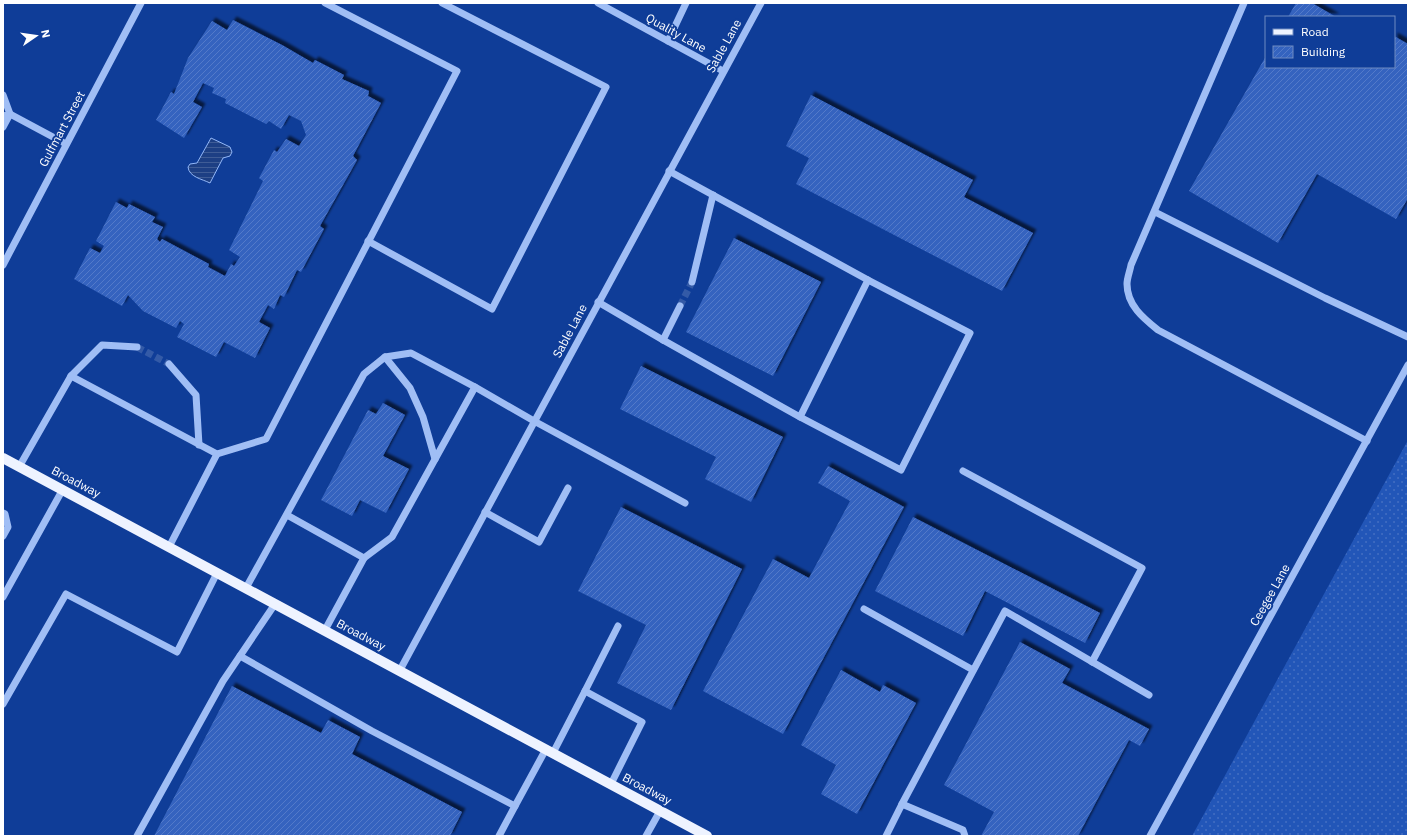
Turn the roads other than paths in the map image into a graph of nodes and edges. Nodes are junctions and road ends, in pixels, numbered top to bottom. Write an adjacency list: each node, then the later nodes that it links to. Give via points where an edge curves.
1 (141, 3): 13 (street, Gulfmart Street)
2 (324, 3): 17 (street, via 457,71)
3 (442, 3): 17 (street, via 606,86 492,309)
4 (598, 3): 8 (street, Quality Lane)
5 (686, 3): 8 (street)
6 (761, 3): 9 (street, Sable Lane)
7 (1244, 3): 16 (street)
8 (668, 41): 9 (street, Quality Lane)
9 (723, 71): 14 (street, Sable Lane)
10 (3, 95): 11 (street)
11 (6, 115): 12 (street); 13 (street)
12 (3, 128)
13 (66, 144): 18 (street, Gulfmart Street)
14 (669, 171): 15 (street); 21 (street, Sable Lane)
15 (713, 195): 19 (street); 20 (street)
16 (1155, 212): 23 (street); 33 (street, via 1131,265 1127,284 1131,301 1140,315 1158,330)
17 (368, 241): 35 (street, via 266,439)
18 (3, 265)
19 (868, 280): 31 (street); 31 (street, via 970,333 940,394 901,470)
20 (692, 282)
21 (598, 302): 24 (street); 32 (street, Sable Lane)
22 (680, 306): 24 (street)
23 (1408, 337)
24 (663, 340): 31 (street)
25 (137, 347): 29 (street, via 102,344)
26 (384, 357): 30 (street, via 411,353); 37 (street, via 410,388 423,417); 45 (street, via 364,374)
27 (169, 364): 34 (street, via 196,395)
28 (1408, 365): 33 (street, Ceegee Lane)
29 (71, 376): 34 (street); 38 (street)
30 (475, 387): 32 (street); 37 (street)
31 (800, 417)
32 (534, 421): 42 (street); 43 (street, Sable Lane)
33 (1367, 441): 74 (street, Ceegee Lane)
34 (200, 445): 35 (street)
35 (217, 454): 47 (street)
36 (3, 458): 38 (main road, Broadway)
37 (435, 459): 48 (street, via 392,537)
38 (19, 467): 41 (main road, Broadway)
39 (963, 471): 57 (street, via 1142,568)
40 (568, 488): 43 (street, via 539,542)
41 (63, 489): 47 (main road, Broadway); 51 (street)
42 (685, 503)
43 (485, 512): 58 (street, Sable Lane)
44 (3, 513): 46 (street, via 8,527)
45 (287, 515): 48 (street); 50 (street)
46 (3, 536)
47 (169, 547): 49 (main road, Broadway)
48 (364, 558): 55 (street)
49 (217, 573): 50 (main road, Broadway); 62 (street, via 177,652 66,594)
50 (246, 588): 52 (main road, Broadway)
51 (3, 597)
52 (275, 604): 55 (main road, Broadway); 56 (street)
53 (864, 609): 59 (street)
54 (618, 626): 60 (street)
55 (325, 630): 58 (main road, Broadway)
56 (240, 656): 66 (street, via 372,731); 68 (street, via 223,681)
57 (1092, 662): 59 (street, via 1005,611); 61 (street)
58 (400, 670): 63 (main road, Broadway)
59 (973, 670): 65 (street)
60 (585, 691): 63 (street); 64 (street, via 642,722)
61 (1149, 695)
62 (3, 704)
63 (549, 751): 64 (main road, Broadway); 66 (street)
64 (611, 784): 67 (main road, Broadway)
65 (902, 804): 72 (street); 73 (street, via 962,830)
66 (514, 806): 69 (street)
67 (660, 811): 70 (street); 71 (main road, Broadway)
68 (137, 836)
69 (499, 836)
70 (646, 836)
71 (707, 836)
72 (886, 836)
73 (965, 836)
74 (1150, 836)

